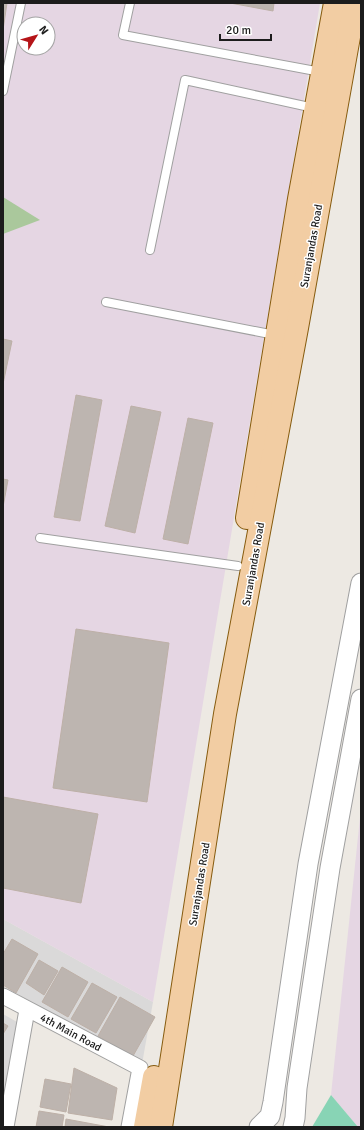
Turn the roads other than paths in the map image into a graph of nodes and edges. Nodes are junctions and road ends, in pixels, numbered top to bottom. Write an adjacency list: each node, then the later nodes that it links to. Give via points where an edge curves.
1 (20, 3): 6 (lane)
2 (130, 3): 5 (lane, via 123,35)
3 (335, 3): 5 (main road, Suranjandas Road)
4 (355, 3): 5 (main road, Suranjandas Road)
5 (330, 65): 7 (main road, Suranjandas Road); 22 (main road, Suranjandas Road, via 292,351 225,714)
6 (3, 91)
7 (315, 109): 8 (lane, via 185,80); 10 (main road, Suranjandas Road)
8 (150, 250)
9 (106, 302): 10 (lane)
10 (276, 335): 12 (main road, Suranjandas Road)
11 (40, 538): 12 (lane)
12 (238, 566): 17 (main road, Suranjandas Road, via 184,903)
13 (361, 583): 23 (street, via 308,864 273,1102 270,1116)
14 (361, 699): 19 (street, via 330,868 297,1088)
15 (3, 996): 16 (street, 4th Main Road)
16 (27, 1010): 17 (street, 4th Main Road); 18 (street)
17 (144, 1074): 20 (street); 21 (main road, Suranjandas Road)
18 (5, 1120)
19 (296, 1124)
20 (129, 1127)
21 (144, 1127)
22 (161, 1127)
23 (259, 1127)

